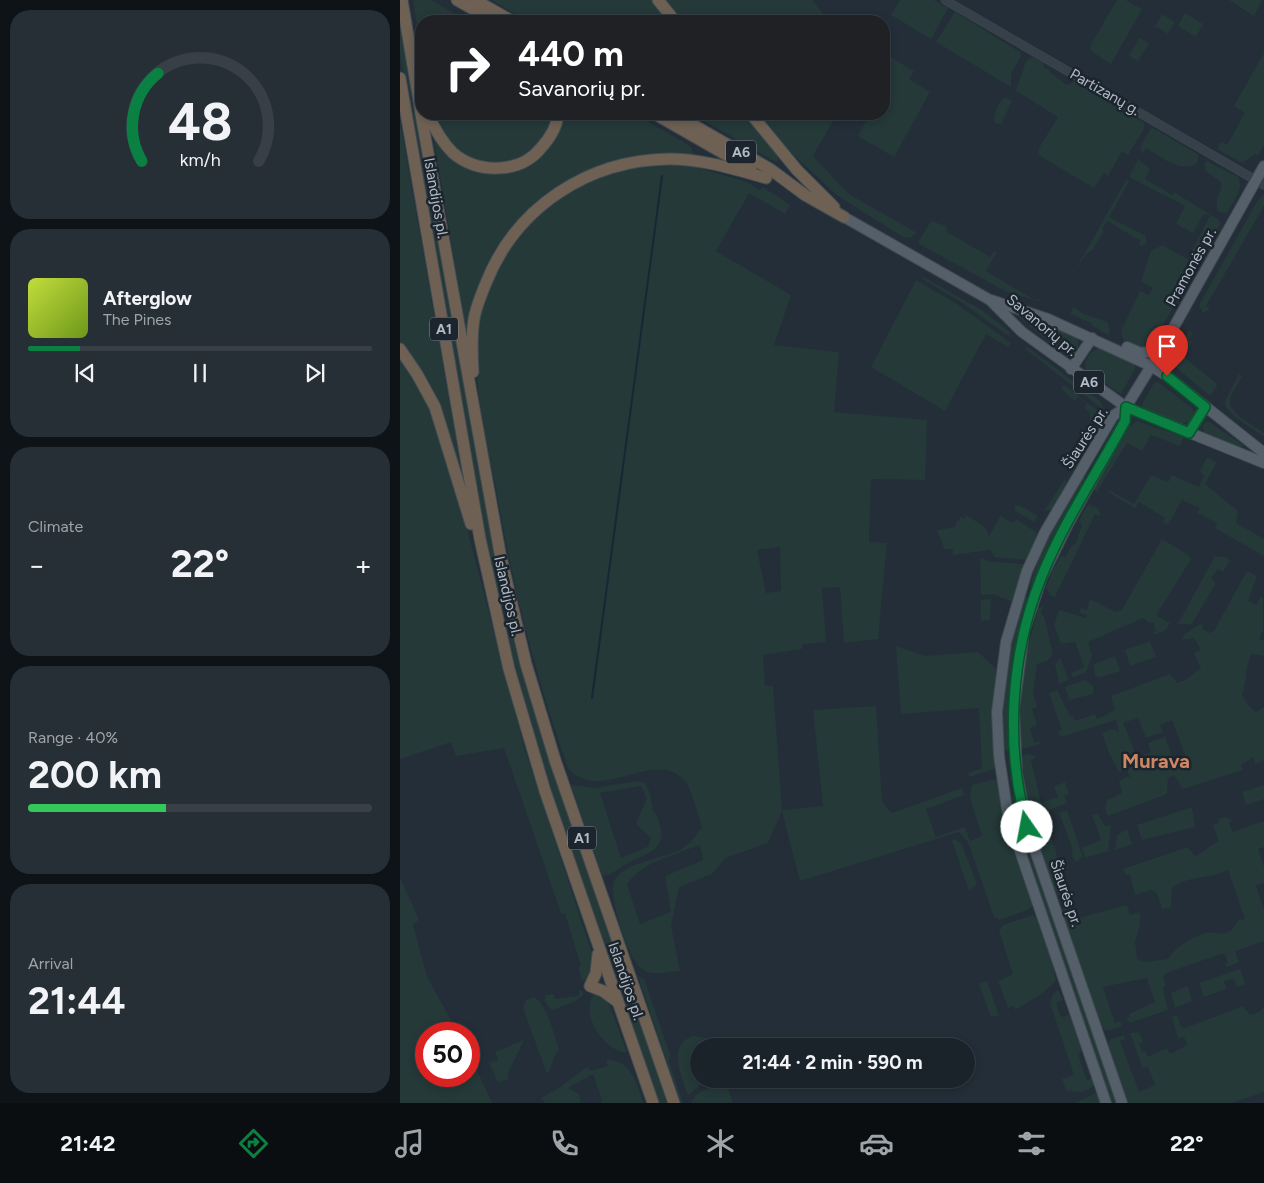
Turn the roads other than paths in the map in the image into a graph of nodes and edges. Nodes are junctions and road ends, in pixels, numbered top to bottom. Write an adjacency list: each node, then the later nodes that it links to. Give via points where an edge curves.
1 (402, 0): 9 (highway, Islandijos pl. / A1)
2 (457, 0): 6 (highway)
3 (476, 0): 7 (highway)
4 (658, 0): 8 (highway)
5 (945, 0): 19 (street, Partizanų g.)
6 (483, 15)
7 (502, 15)
8 (670, 15)
9 (415, 77)
10 (400, 78): 37 (highway, Islandijos pl. / A1)
11 (422, 120): 31 (highway, Islandijos pl. / A1)
12 (431, 120): 13 (highway, via 454,154 490,168 520,164 537,153 551,137)
13 (556, 120)
14 (666, 120): 18 (highway, Savanorių pr. / A6)
15 (684, 120): 20 (highway, Savanorių pr. / A6, via 770,169)
16 (756, 120): 21 (highway, via 797,170)
17 (1264, 166): 19 (main road, Pramonės pr.)
18 (766, 178): 20 (highway, Savanorių pr. / A6); 31 (highway, via 709,162 643,161 591,174 541,205 502,252 474,318)
19 (1260, 182): 26 (main road, Pramonės pr.)
20 (805, 195): 21 (highway, Savanorių pr. / A6)
21 (844, 217): 22 (main road, Savanorių pr. / A6)
22 (990, 300): 23 (main road, Savanorių pr. / A6); 28 (main road, Savanorių pr. / A6, via 1022,332)
23 (1081, 333): 24 (main road, Savanorių pr. / A6); 26 (main road, via 1099,335 1141,353)
24 (1092, 338): 27 (main road, Savanorių pr. / A6); 28 (main road)
25 (400, 349): 37 (highway, via 434,407)
26 (1161, 350): 27 (main road, Pramonės pr.)
27 (1151, 366): 29 (main road, Pramonės pr.); 30 (main road, Savanorių pr. / A6)
28 (1071, 369): 29 (main road, Savanorių pr. / A6)
29 (1126, 407): 32 (main road, Savanorių pr. / A6); 35 (main road, Šiaurės pr., via 1113,416); 36 (main road, Šiaurės pr., via 1125,421)
30 (1205, 407): 32 (main road); 33 (main road, Savanorių pr. / A6)
31 (475, 419): 47 (highway, Islandijos pl. / A1, via 500,553 526,664 558,769)
32 (1189, 433): 34 (main road, Savanorių pr. / A6)
33 (1264, 453)
34 (1264, 463)
35 (1084, 465): 36 (main road, via 1090,470); 38 (main road, Šiaurės pr., via 1045,532)
36 (1093, 480): 39 (main road, Šiaurės pr., via 1060,538)
37 (488, 579): 44 (highway, Islandijos pl. / A1, via 527,733)
38 (1024, 580): 39 (main road); 41 (main road, Šiaurės pr., via 1010,624 1002,665 997,712)
39 (1035, 595): 40 (main road, Šiaurės pr., via 1024,632 1015,686)
40 (1015, 755): 41 (main road); 42 (main road, Šiaurės pr.)
41 (999, 756): 43 (main road, Šiaurės pr.)
42 (1019, 789): 43 (main road); 49 (main road, Šiaurės pr., via 1032,842)
43 (1003, 792): 48 (main road, Šiaurės pr., via 1017,847)
44 (599, 948): 45 (highway, Islandijos pl. / A1); 45 (highway, via 596,973 590,986)
45 (618, 1002): 46 (highway, Islandijos pl. / A1)
46 (653, 1103)
47 (674, 1103)
48 (1106, 1103)
49 (1122, 1103)

